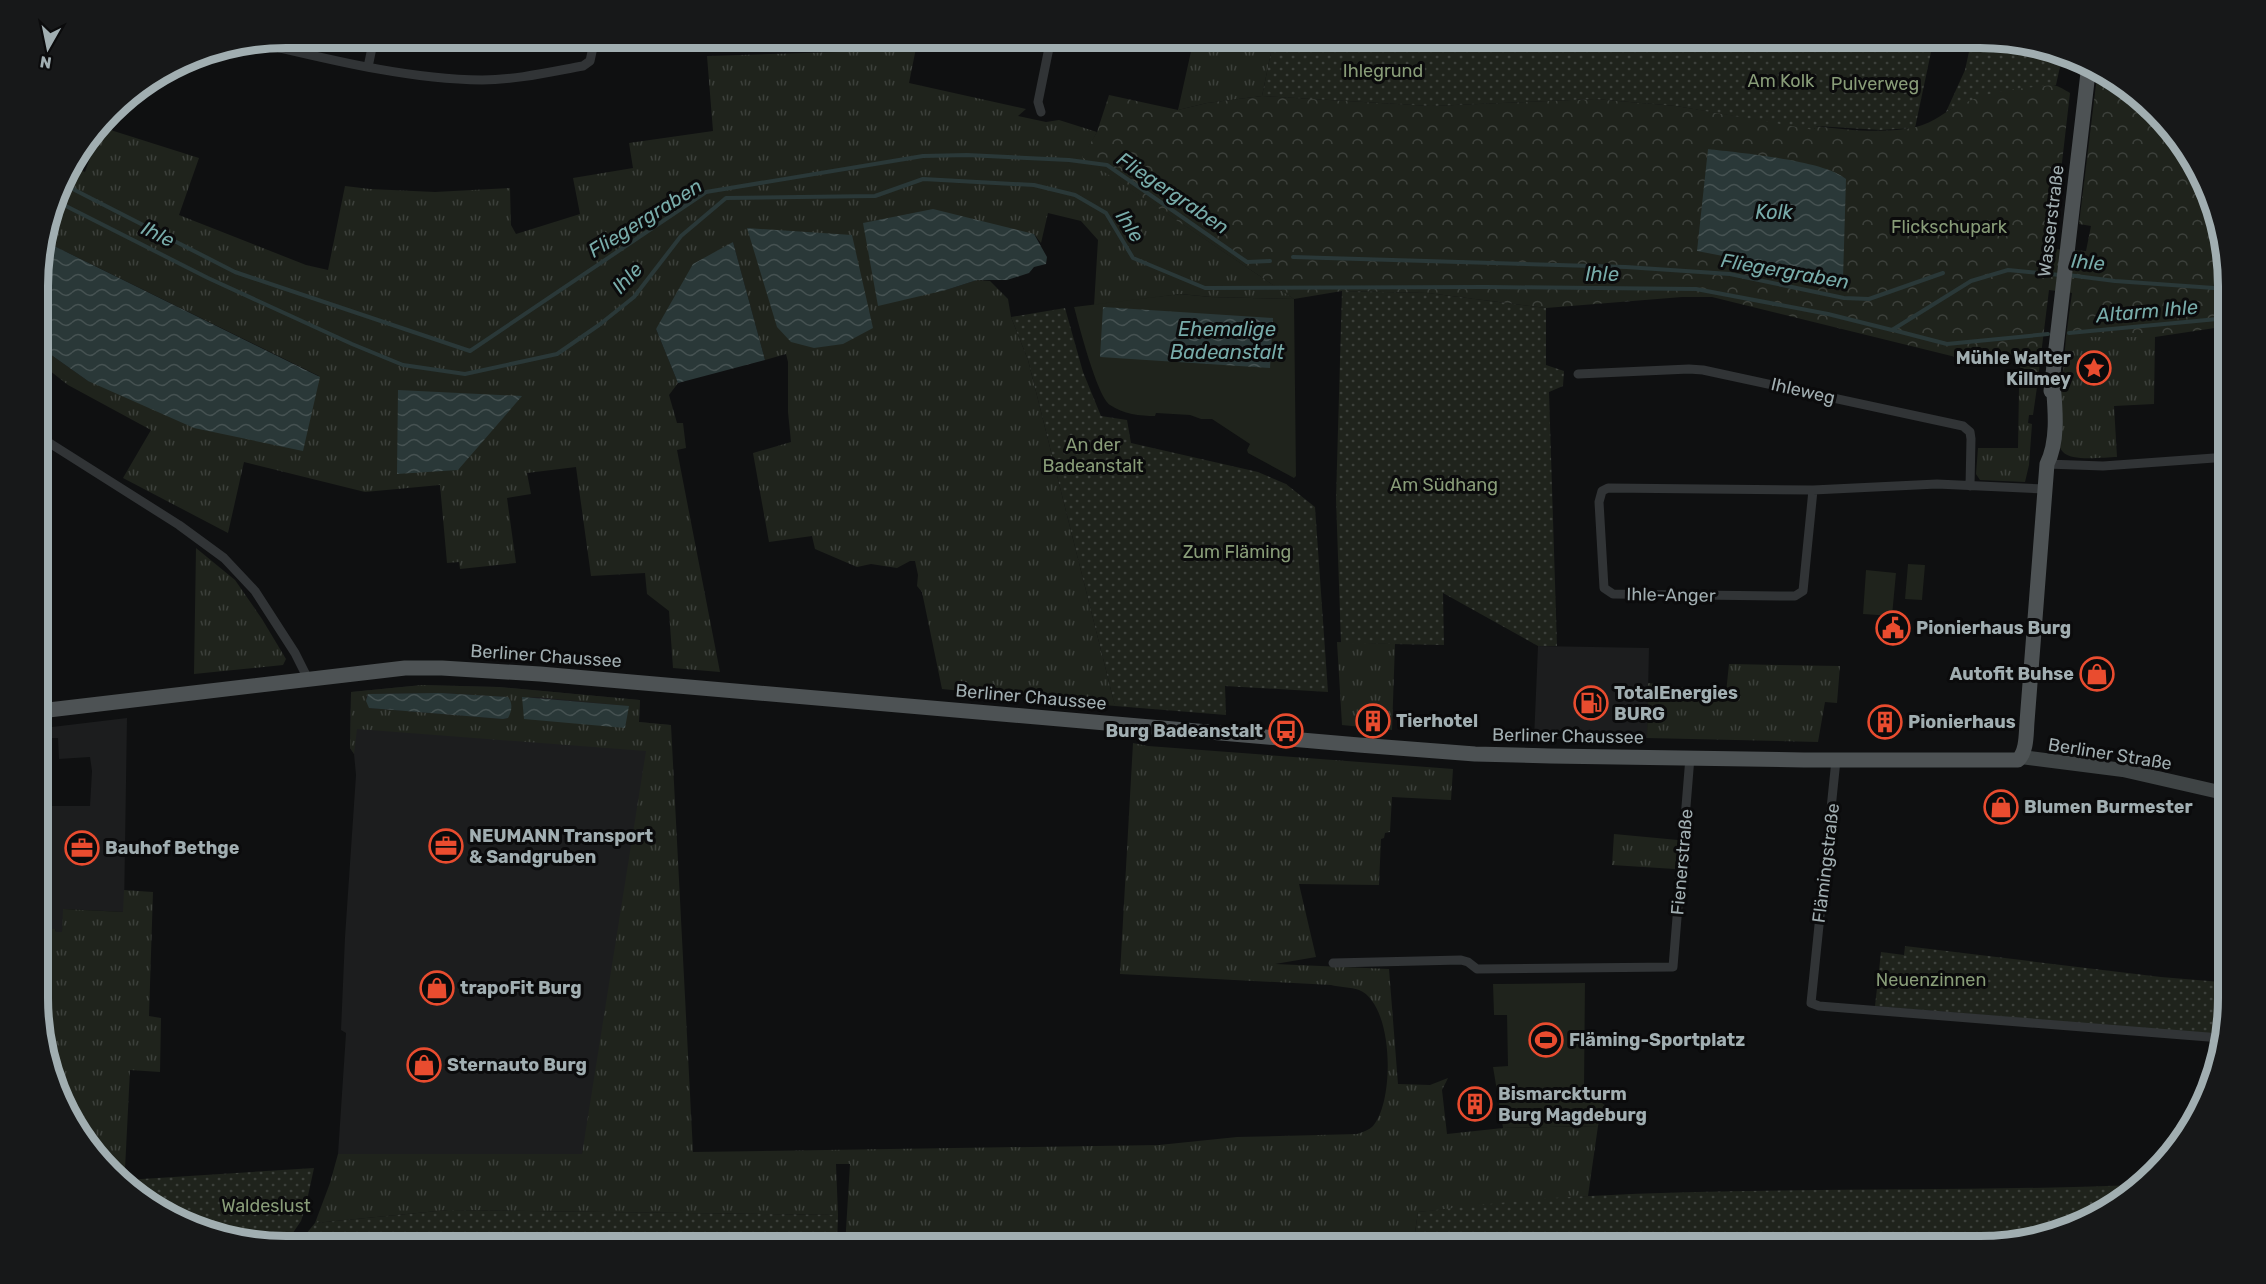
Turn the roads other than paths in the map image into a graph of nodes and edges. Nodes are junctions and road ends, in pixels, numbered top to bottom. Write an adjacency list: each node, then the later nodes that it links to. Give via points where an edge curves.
1 (283, 48): 5 (street)
2 (372, 48): 5 (street)
3 (592, 48): 5 (street, via 587,64 483,80)
4 (1050, 48): 7 (street, via 1038,102)
5 (368, 67)
6 (2088, 74): 11 (main road, Wasserstraße, via 2053,381 2043,436)
7 (1041, 112)
8 (1578, 374): 12 (street, Ihleweg, via 1703,370 1963,426 1971,439)
9 (48, 442): 15 (street, via 171,519 224,558 260,598)
10 (2218, 458): 11 (street, via 2096,466)
11 (2047, 464): 13 (main road, Wasserstraße)
12 (1970, 486): 13 (street, Ihle-Anger); 14 (street, Ihle-Anger, via 1918,484)
13 (2045, 489): 18 (main road, Wasserstraße)
14 (1813, 490): 14 (street, Ihle-Anger, via 1608,488 1602,491 1599,502 1604,588 1613,594 1800,594)
15 (308, 679): 16 (main road, Berliner Chaussee); 17 (main road, Berliner Chaussee, via 405,668 475,669 1390,748)
16 (48, 710)
17 (1690, 757): 19 (main road, Berliner Chaussee); 21 (street, Fienerstraße, via 1673,967 1477,969 1461,960)
18 (2021, 757): 19 (main road, Berliner Chaussee); 20 (street, Berliner Straße, via 2123,770)
19 (1836, 760): 22 (street, Flämingstraße, via 1811,1003)
20 (2218, 792)
21 (1333, 963)
22 (2214, 1037)

